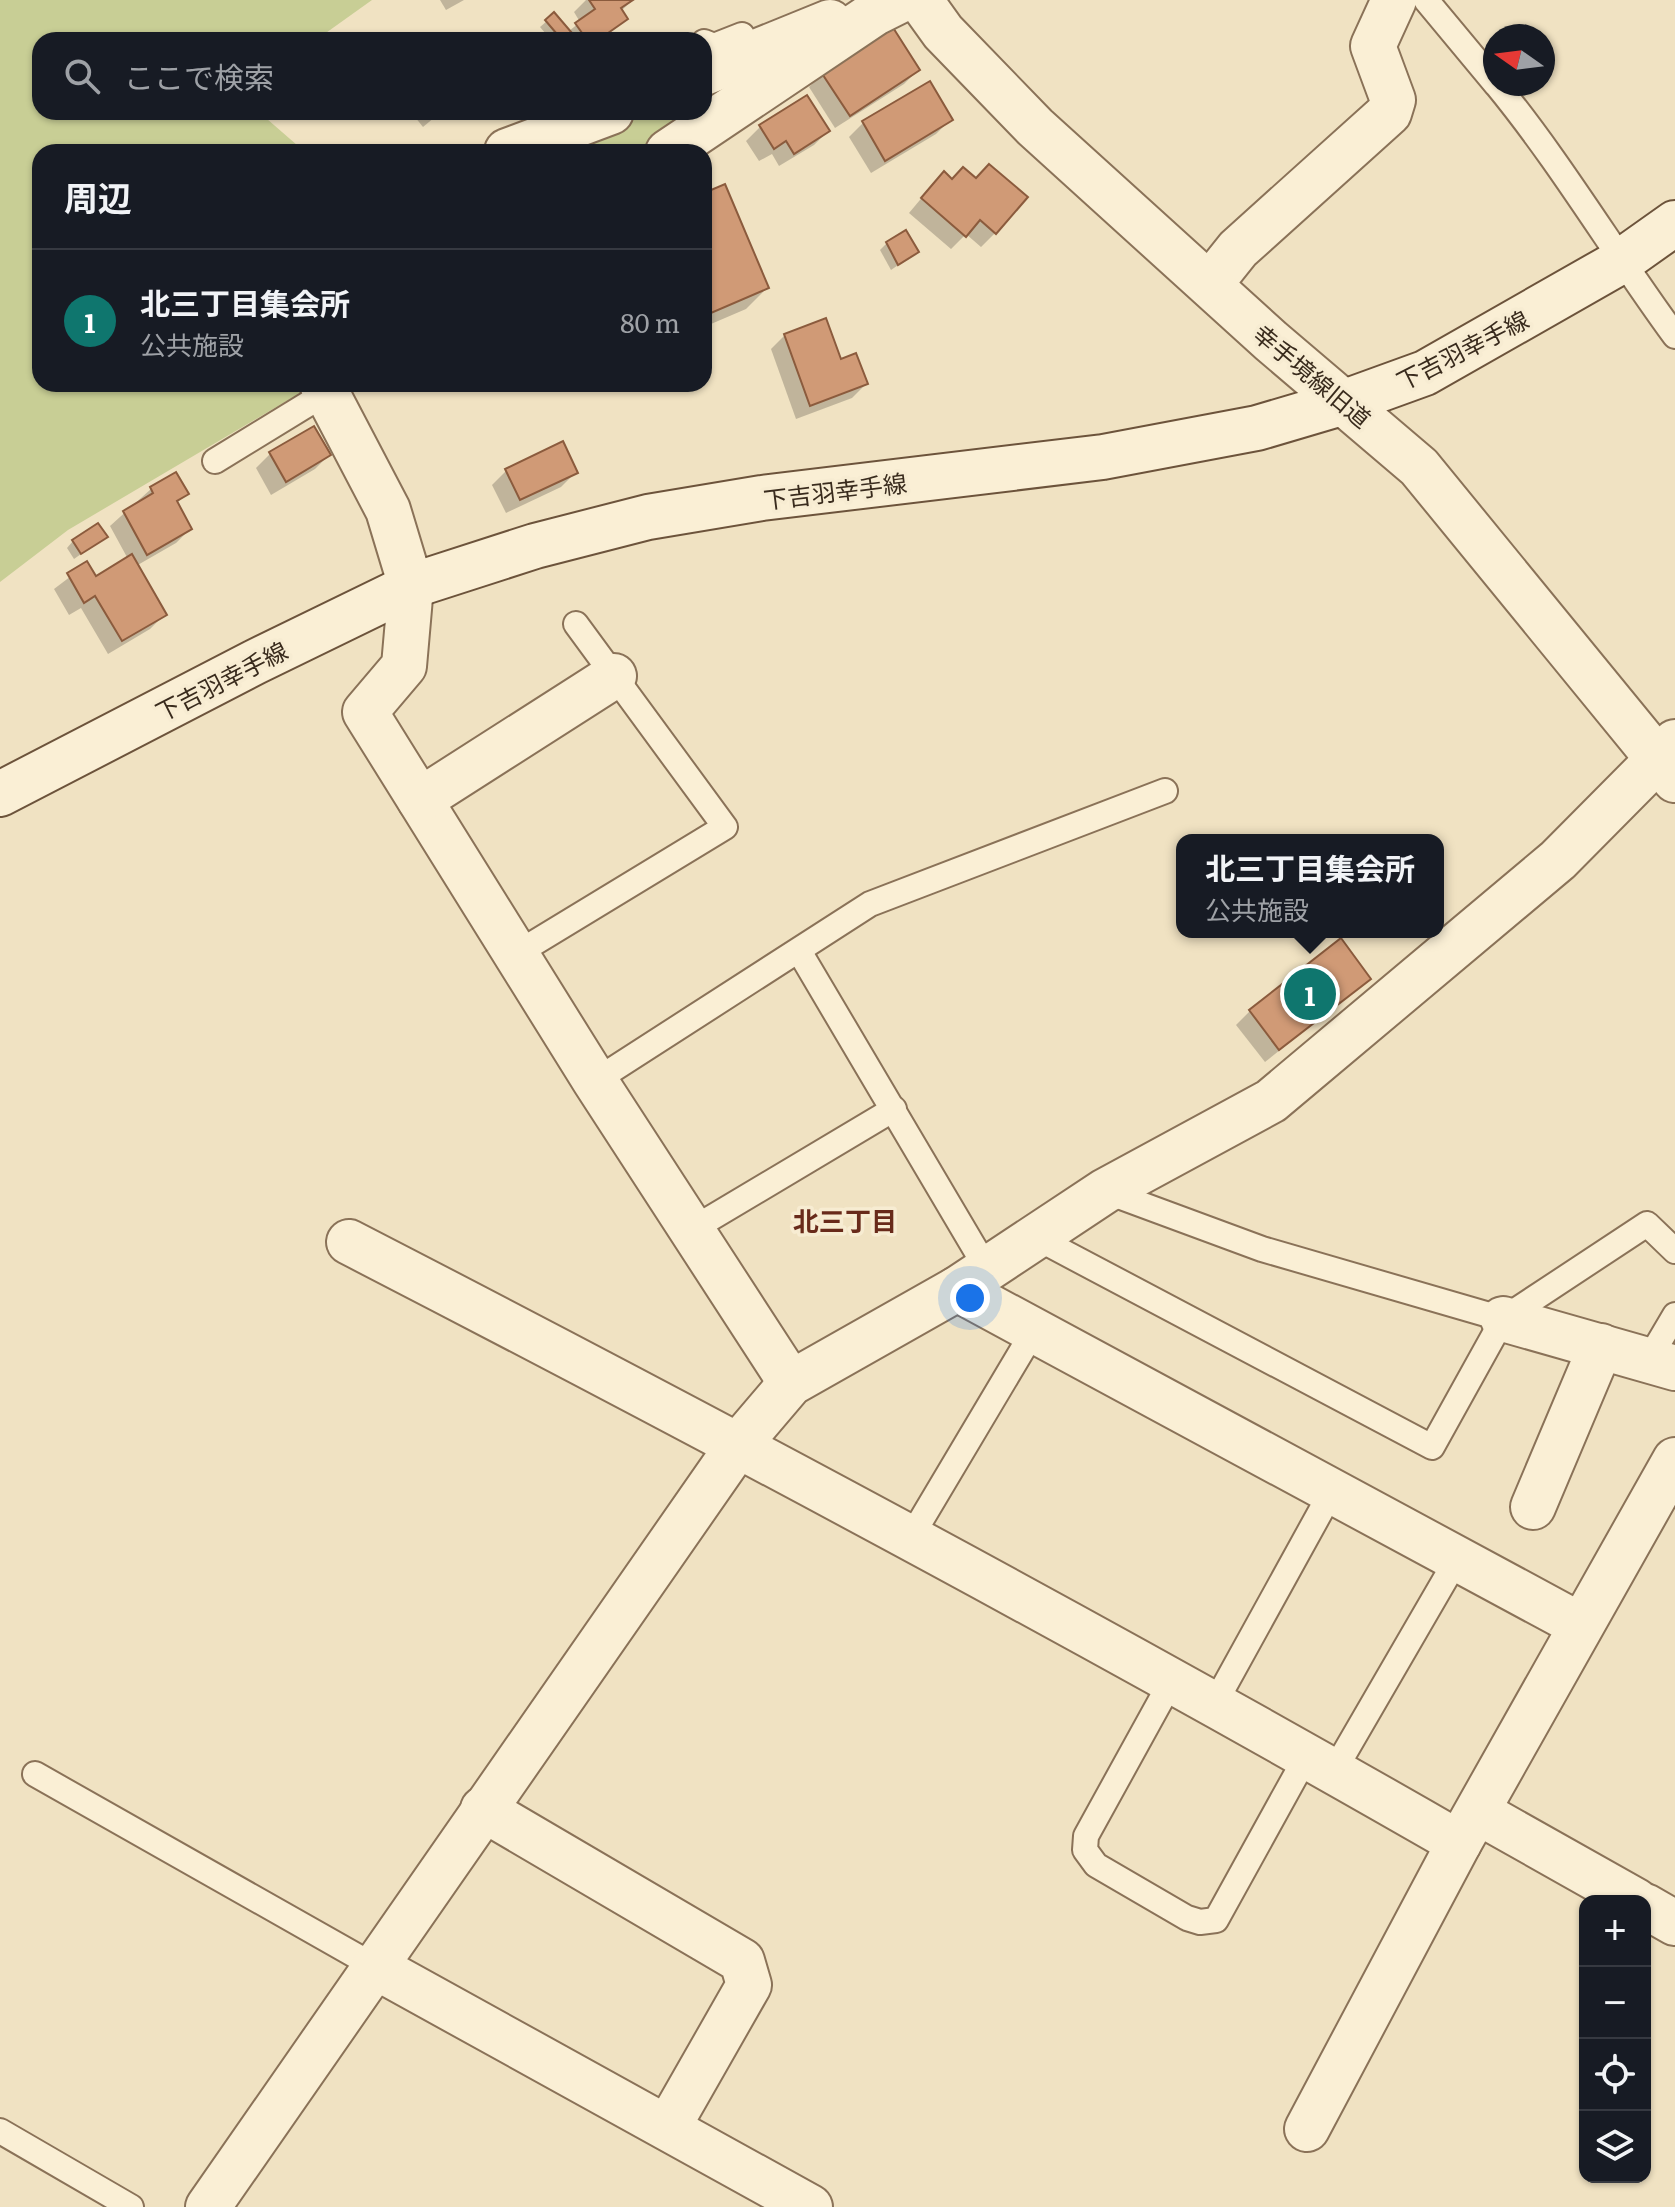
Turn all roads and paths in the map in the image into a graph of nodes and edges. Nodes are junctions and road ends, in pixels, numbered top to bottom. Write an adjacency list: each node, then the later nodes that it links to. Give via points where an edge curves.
1 (920, 0): 16 (street, 幸手境線旧道, via 943,32 1035,127)
2 (1394, 0): 16 (street, via 1373,46 1393,100 1389,113 1238,249)
3 (1426, 0): 6 (lane)
4 (888, 6): 5 (lane, via 811,6); 7 (street, via 820,24); 13 (street)
5 (712, 45)
6 (1483, 69)
7 (712, 70)
8 (1505, 96): 15 (lane)
9 (552, 120): 11 (lane)
10 (590, 120): 12 (street)
11 (517, 144)
12 (526, 144)
13 (680, 144)
14 (1675, 223): 15 (street, 下吉羽幸手線)
15 (1620, 262): 17 (lane); 20 (street, 下吉羽幸手線, via 1425,373)
16 (1210, 284): 20 (street, 幸手境線旧道)
17 (1675, 336)
18 (318, 392): 21 (lane)
19 (326, 392): 22 (street, via 388,510)
20 (1345, 402): 22 (street, 下吉羽幸手線, via 1257,428 1103,457 648,517); 25 (street, 幸手境線旧道, via 1419,467)
21 (215, 461)
22 (411, 586): 27 (street, 下吉羽幸手線); 28 (street, via 404,666 365,712)
23 (576, 624): 24 (lane)
24 (614, 676): 28 (street); 30 (lane, via 725,827)
25 (1670, 760): 33 (street, via 1271,1101)
26 (1165, 791): 29 (lane, via 870,904)
27 (0, 794)
28 (420, 800): 30 (street)
29 (799, 951): 31 (lane); 32 (lane)
30 (516, 954): 31 (street)
31 (595, 1081): 34 (street)
32 (894, 1109): 34 (lane); 38 (lane)
33 (1105, 1191): 35 (street); 40 (lane, via 1262,1249)
34 (691, 1230): 44 (street)
35 (1037, 1238): 38 (street); 40 (lane, via 1432,1447)
36 (349, 1242): 45 (street)
37 (1675, 1251): 40 (lane, via 1647,1224)
38 (972, 1279): 41 (street); 44 (street)
39 (1675, 1315): 43 (lane)
40 (1503, 1319): 42 (street)
41 (1033, 1332): 47 (street); 49 (lane)
42 (1601, 1346): 43 (street); 48 (street)
43 (1662, 1363)
44 (791, 1383): 45 (street)
45 (739, 1444): 49 (street); 56 (street)
46 (1675, 1460): 51 (street)
47 (1333, 1489): 50 (street); 53 (lane)
48 (1533, 1507)
49 (911, 1537): 52 (street)
50 (1457, 1559): 51 (street); 54 (lane)
51 (1580, 1625): 57 (street)
52 (1172, 1680): 53 (street); 54 (lane, via 1086,1836 1085,1850 1096,1865 1187,1918 1216,1920)
53 (1215, 1703): 54 (street)
54 (1320, 1764): 57 (street)
55 (35, 1774): 61 (lane)
56 (483, 1809): 61 (street); 62 (street, via 742,1961 749,1985)
57 (1469, 1828): 58 (street); 63 (street)
58 (1622, 1895)
59 (1651, 1909): 60 (street)
60 (1675, 1923)
61 (374, 1966): 62 (street); 67 (street)
62 (668, 2127): 65 (street)
63 (1307, 2129)
64 (0, 2131): 66 (lane)
65 (792, 2203)
66 (131, 2207)
67 (208, 2207)

